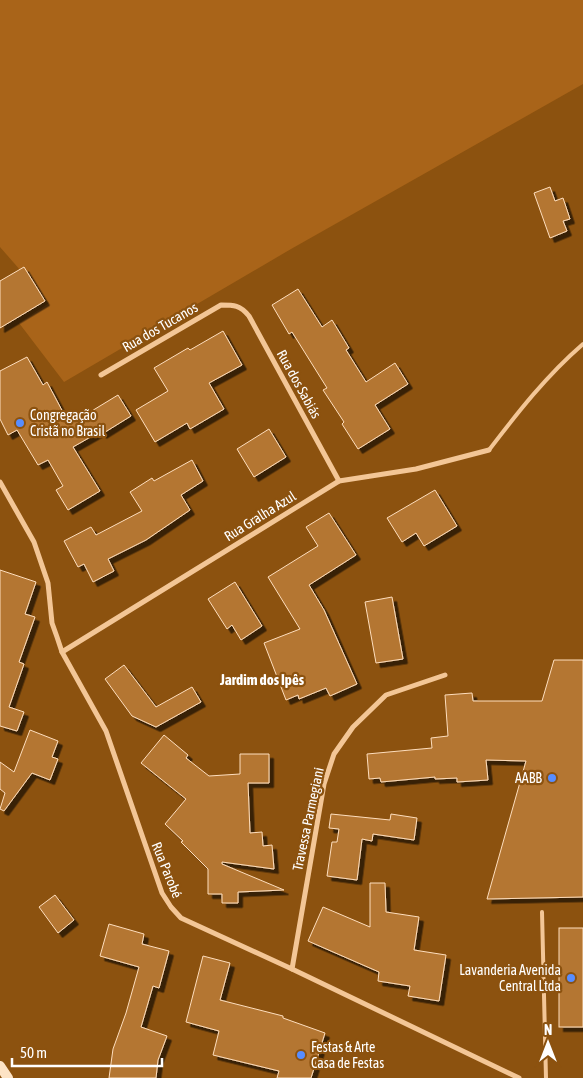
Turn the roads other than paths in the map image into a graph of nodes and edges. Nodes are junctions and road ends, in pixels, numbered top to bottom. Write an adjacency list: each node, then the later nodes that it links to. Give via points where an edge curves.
1 (231, 305): 3 (street, Rua dos Tucanos, via 221,305); 5 (street, Rua dos Sabiás, via 242,308 249,316)
2 (583, 344): 4 (lane, via 525,403)
3 (101, 374)
4 (489, 450): 5 (street, Rua Gralha Azul, via 416,469)
5 (339, 481): 7 (street, Rua Gralha Azul)
6 (0, 482): 7 (street, Rua Parobé, via 41,560 48,583 52,623)
7 (62, 652): 10 (street, Rua Parobé, via 106,731 162,893 170,907 181,918)
8 (445, 675): 10 (street, Travessa Parmegiani, via 386,695 354,727 334,754 324,784)
9 (542, 912): 14 (lane)
10 (292, 969): 13 (street, Rua Parobé)
11 (0, 1066): 12 (main road)
12 (8, 1078)
13 (519, 1078)
14 (546, 1078)

